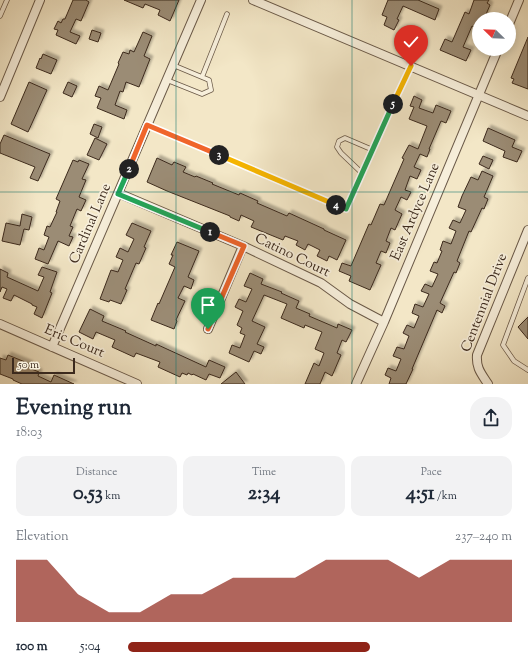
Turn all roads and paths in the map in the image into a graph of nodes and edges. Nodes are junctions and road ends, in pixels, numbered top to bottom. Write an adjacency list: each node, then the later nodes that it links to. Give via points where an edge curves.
1 (7, 0): 8 (lane)
2 (40, 0): 15 (street)
3 (201, 0): 10 (street, Cardinal Lane)
4 (253, 0): 11 (street)
5 (519, 0): 6 (street)
6 (514, 12)
7 (227, 14): 12 (lane)
8 (0, 16)
9 (495, 56): 14 (street, East Ardyce Lane)
10 (173, 65): 12 (lane); 13 (street, Cardinal Lane)
11 (411, 66): 14 (street); 18 (lane)
12 (202, 77): 13 (lane, via 208,80 211,90 202,94)
13 (167, 79): 17 (street, Cardinal Lane)
14 (479, 95): 16 (street); 26 (street, East Ardyce Lane)
15 (0, 97)
16 (528, 116)
17 (147, 125): 19 (lane, via 346,209); 20 (street, Cardinal Lane)
18 (373, 150): 19 (lane); 19 (lane, via 345,138 339,140 337,147 341,153)
19 (362, 173)
20 (118, 194): 22 (street, Catino Court); 29 (street, Cardinal Lane)
21 (528, 230): 33 (street, Centennial Drive, via 477,355 478,369)
22 (244, 246): 26 (street, Catino Court, via 321,283 350,304); 28 (street)
23 (528, 278): 25 (lane)
24 (528, 292): 25 (lane)
25 (521, 297): 30 (lane, via 503,345 514,361)
26 (384, 322): 32 (street, East Ardyce Lane)
27 (0, 324): 29 (street, Eric Court)
28 (208, 329)
29 (52, 347): 31 (street, Eric Court)
30 (528, 370)
31 (137, 384)
32 (356, 384)
33 (488, 384)

